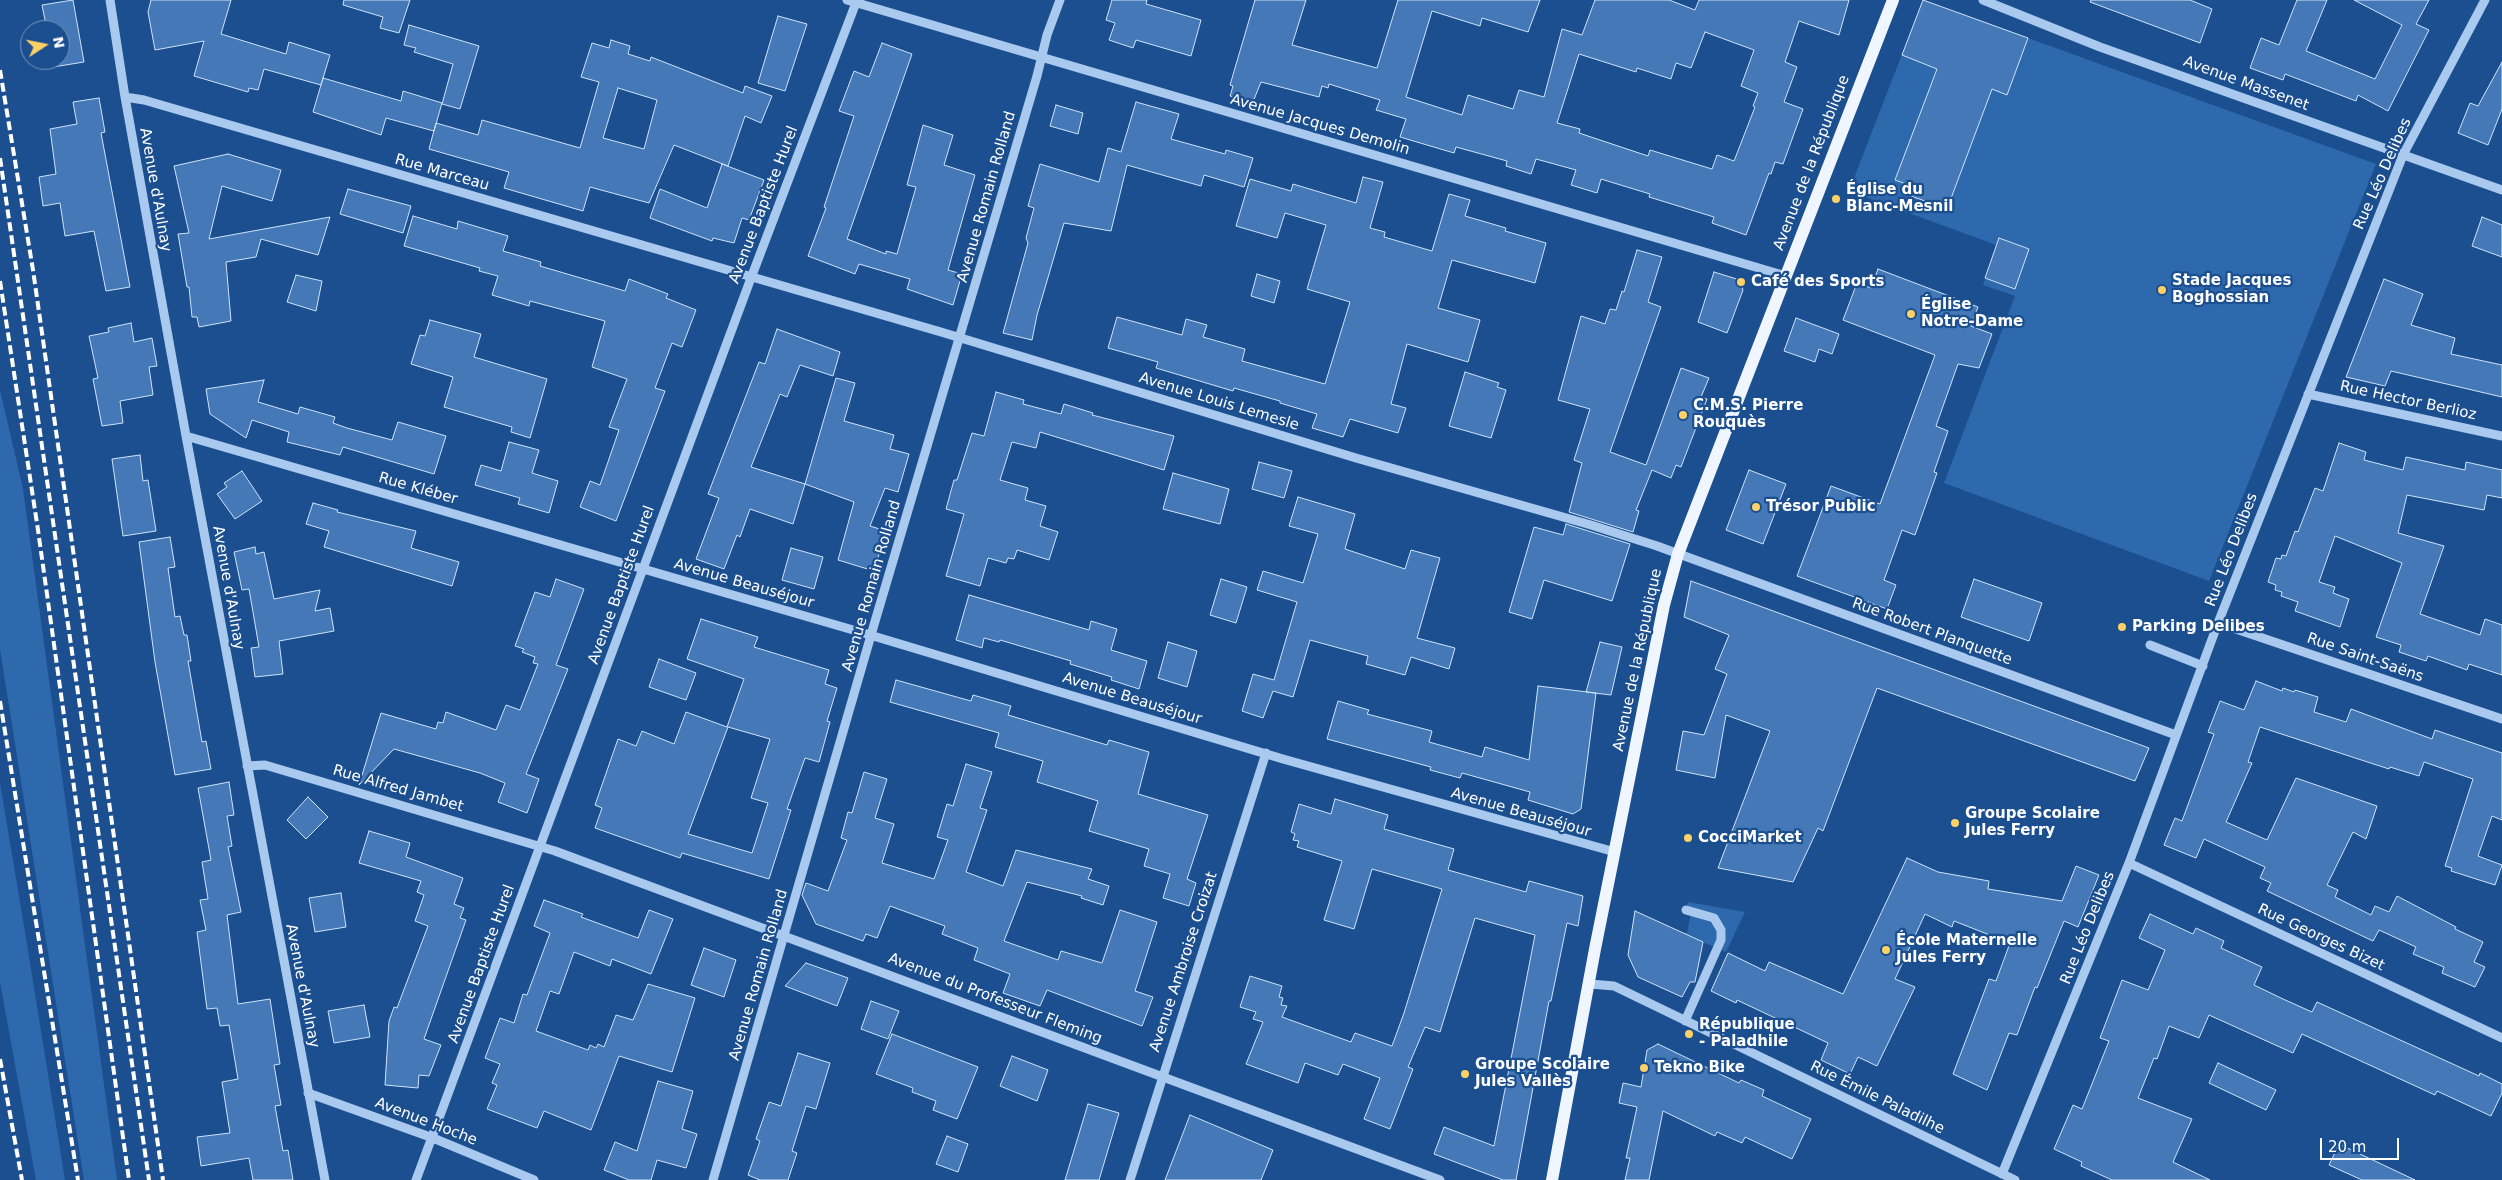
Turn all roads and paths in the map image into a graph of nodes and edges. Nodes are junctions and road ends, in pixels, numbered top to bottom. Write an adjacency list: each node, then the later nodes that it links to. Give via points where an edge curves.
1 (110, 0): 9 (street, Avenue d'Aulnay)
2 (847, 0): 7 (street, Avenue Jacques Demolin)
3 (1060, 0): 8 (street, Avenue Romain Rolland)
4 (1893, 0): 12 (main road, Avenue de la République)
5 (1983, 0): 10 (street, Avenue Massenet, via 2100,47)
6 (2485, 0): 10 (street, Rue Léo Delibes)
7 (857, 1): 8 (street, Avenue Jacques Demolin); 13 (street, Avenue Baptiste Hurel)
8 (1041, 58): 12 (street, Avenue Jacques Demolin); 14 (street, Avenue Romain Rolland)
9 (125, 97): 13 (street, Rue Marceau); 16 (street, Avenue d'Aulnay)
10 (2403, 155): 11 (street, Avenue Massenet); 15 (street, Rue Léo Delibes)
11 (2502, 190)
12 (1786, 276): 18 (main road, Avenue de la République)
13 (751, 278): 14 (street, Avenue Louis Lemesle); 19 (street, Avenue Baptiste Hurel)
14 (959, 338): 18 (street, Avenue Louis Lemesle, via 1591,525); 21 (street, Avenue Romain Rolland)
15 (2308, 394): 17 (street, Rue Hector Berlioz); 20 (street, Rue Léo Delibes)
16 (186, 436): 19 (street, Rue Kléber); 27 (street, Avenue d'Aulnay)
17 (2502, 436)
18 (1678, 554): 25 (street, Rue Robert Planquette); 29 (main road, Avenue de la République, via 1664,605)
19 (643, 570): 21 (street, Avenue Beauséjour); 28 (street, Avenue Baptiste Hurel)
20 (2218, 623): 23 (street, Rue Léo Delibes); 24 (street, Rue Saint-Saëns)
21 (872, 635): 26 (street, Avenue Beauséjour); 32 (street, Avenue Romain Rolland)
22 (2150, 645): 23 (street)
23 (2202, 666): 25 (street, Rue Léo Delibes)
24 (2502, 719)
25 (2176, 735): 30 (street, Rue Léo Delibes)
26 (1266, 754): 29 (street, Avenue Beauséjour); 36 (street, Avenue Ambroise Croizat)
27 (246, 766): 28 (street, Rue Alfred Jambet, via 265,765); 37 (street, Avenue d'Aulnay)
28 (541, 846): 32 (street, Avenue du Professeur Fleming); 38 (street, Avenue Baptiste Hurel)
29 (1615, 852): 33 (main road, Avenue de la République)
30 (2129, 863): 35 (street, Rue Georges Bizet); 39 (street, Rue Léo Delibes)
31 (1686, 910): 34 (street, via 1714,918 1721,930 1721,940)
32 (785, 935): 36 (street, Avenue du Professeur Fleming); 43 (street, Avenue Romain Rolland)
33 (1590, 984): 34 (street, Rue Émile Paladilhe, via 1614,986); 46 (main road, Avenue de la République)
34 (1686, 1021): 39 (street, Rue Émile Paladilhe)
35 (2502, 1038)
36 (1162, 1077): 44 (street, Avenue Ambroise Croizat); 45 (street, Avenue du Professeur Fleming)
37 (308, 1092): 38 (street, Avenue Hoche); 40 (street, Avenue d'Aulnay)
38 (433, 1138): 41 (street, Avenue Baptiste Hurel); 42 (street, Avenue Hoche)
39 (2002, 1174): 47 (street, Rue Émile Paladilhe)
40 (325, 1180)
41 (416, 1180)
42 (534, 1180)
43 (713, 1180)
44 (1130, 1180)
45 (1440, 1180)
46 (1552, 1180)
47 (2015, 1180)

